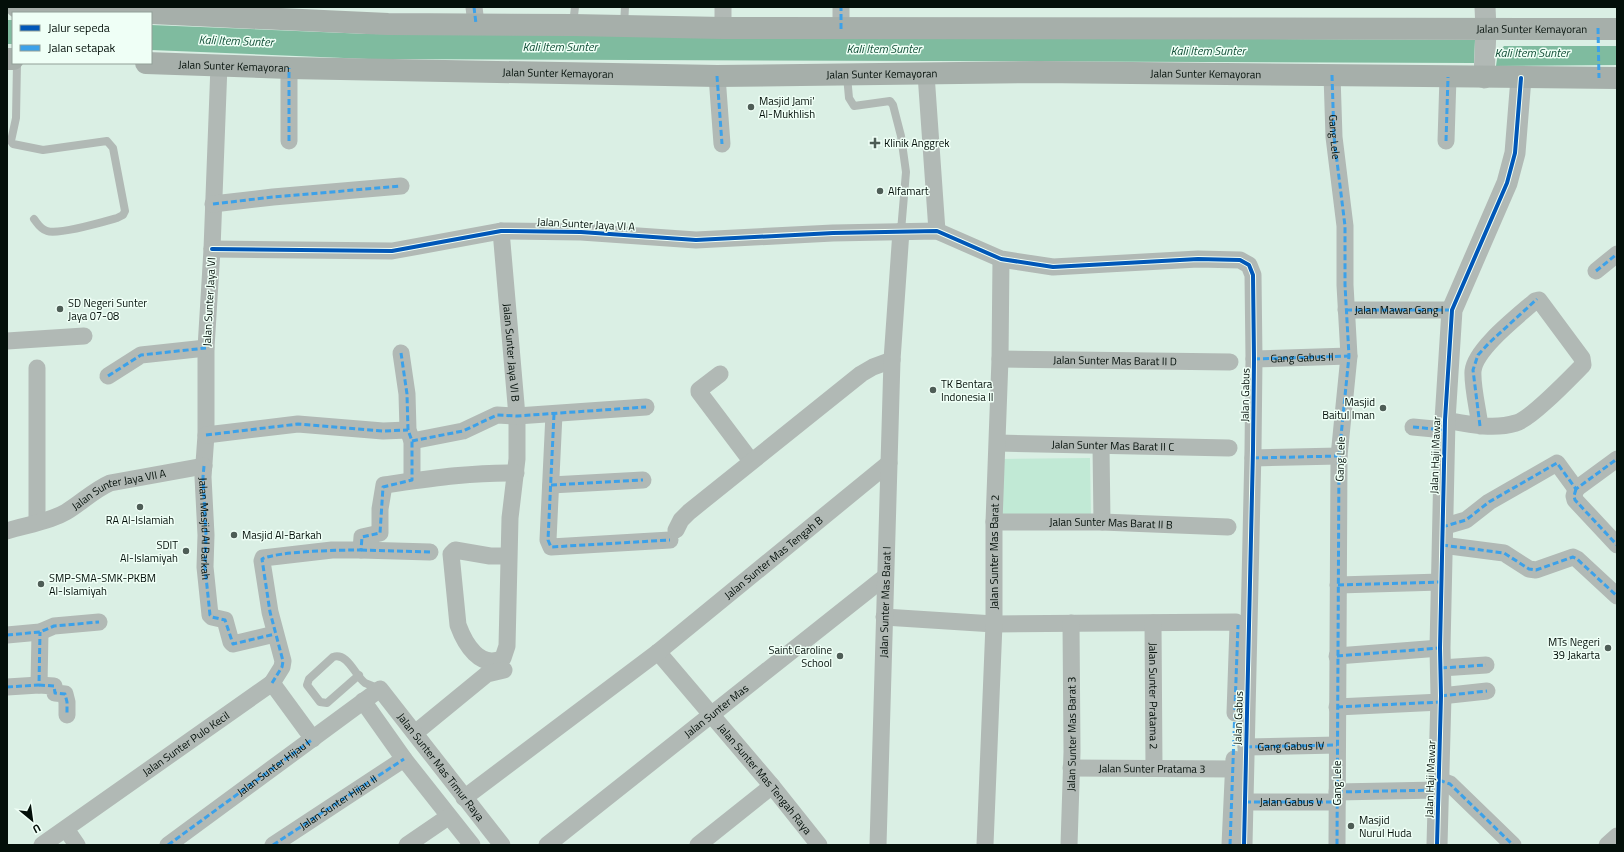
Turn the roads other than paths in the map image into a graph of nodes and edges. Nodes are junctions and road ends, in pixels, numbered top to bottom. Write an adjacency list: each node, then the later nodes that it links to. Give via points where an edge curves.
1 (17, 7): 7 (main road)
2 (723, 7): 12 (street)
3 (841, 7): 13 (street)
4 (1485, 7): 15 (street)
5 (164, 11): 6 (main road, Jalan Sunter Kemayoran)
6 (205, 11): 8 (main road, Jalan Sunter Kemayoran)
7 (107, 12)
8 (294, 14): 9 (main road, Jalan Sunter Kemayoran, via 388,24)
9 (475, 16): 10 (main road, Jalan Sunter Kemayoran)
10 (574, 16): 11 (main road, Jalan Sunter Kemayoran)
11 (624, 16): 12 (main road, Jalan Sunter Kemayoran)
12 (723, 28): 13 (main road, Jalan Sunter Kemayoran)
13 (841, 29): 15 (main road, Jalan Sunter Kemayoran, via 1133,27)
14 (1617, 29): 15 (main road, Jalan Sunter Kemayoran)
15 (1486, 33): 23 (street)
16 (152, 63): 18 (main road, Jalan Sunter Kemayoran)
17 (17, 64): 33 (lane, via 16,118 11,137 13,144 43,150 107,141 113,148 125,210 123,215 117,218 69,230 48,232 41,229)
18 (219, 65): 19 (main road, Jalan Sunter Kemayoran); 32 (street, Jalan Sunter Jaya VI)
19 (289, 68): 24 (main road, Jalan Sunter Kemayoran); 29 (street)
20 (926, 74): 21 (main road, Jalan Sunter Kemayoran); 22 (main road, Jalan Sunter Kemayoran, via 1039,72); 36 (street)
21 (847, 75): 24 (main road, Jalan Sunter Kemayoran); 35 (lane, via 848,98 854,106 890,101 893,104 906,172)
22 (1332, 75): 25 (main road, Jalan Sunter Kemayoran); 41 (street, Gang Lele, via 1334,136 1345,226)
23 (1484, 75): 25 (main road, Jalan Sunter Kemayoran); 26 (main road, Jalan Sunter Kemayoran)
24 (717, 76): 30 (street)
25 (1448, 77): 28 (street)
26 (1521, 78): 27 (main road, Jalan Sunter Kemayoran); 42 (street, Jalan Haji Mawar, via 1515,152 1507,183)
27 (1617, 78)
28 (1446, 140)
29 (289, 141)
30 (722, 144)
31 (401, 186): 32 (street)
32 (213, 204): 37 (street, Jalan Sunter Jaya VI)
33 (34, 218)
34 (501, 231): 35 (street, Jalan Sunter Jaya VI A, via 581,232 696,240); 37 (street, Jalan Sunter Jaya VI A, via 392,251); 57 (street, Jalan Sunter Jaya VI B)
35 (901, 231): 36 (street, Jalan Sunter Jaya VI A); 50 (street, Jalan Sunter Mas Barat I)
36 (937, 231): 39 (street, Jalan Gabus)
37 (212, 248): 45 (street, Jalan Sunter Jaya VI)
38 (1617, 254): 40 (street)
39 (1001, 259): 48 (street, Jalan Sunter Mas Barat 2); 49 (street, Jalan Gabus, via 1053,267 1198,259 1240,260 1249,265 1253,275)
40 (1596, 271)
41 (1346, 310): 42 (street, Jalan Mawar Gang I); 47 (street, Gang Lele)
42 (1452, 310): 58 (street, Jalan Haji Mawar)
43 (84, 336): 44 (street)
44 (7, 341)
45 (206, 348): 54 (street, via 142,355); 61 (street, Jalan Sunter Jaya VI)
46 (401, 353): 62 (street)
47 (1349, 356): 49 (street, Gang Gabus II); 66 (street, Gang Lele)
48 (1000, 359): 51 (street, Jalan Sunter Mas Barat II D); 63 (street, Jalan Sunter Mas Barat 2)
49 (1254, 359): 67 (street, Jalan Gabus)
50 (892, 360): 69 (street, via 861,374); 70 (street, Jalan Sunter Mas Barat I)
51 (1230, 362)
52 (37, 368): 77 (street)
53 (720, 374): 69 (street, via 699,392)
54 (108, 376)
55 (646, 407): 56 (street)
56 (554, 414): 57 (street); 75 (street)
57 (517, 416): 62 (street, via 493,416 463,431); 72 (street, Jalan Sunter Jaya VI B)
58 (1445, 425): 59 (street); 60 (street); 82 (street, Jalan Haji Mawar)
59 (1480, 426): 59 (street, via 1514,424 1523,420 1584,365 1582,358 1539,300 1489,342 1478,355 1473,370)
60 (1413, 427)
61 (206, 435): 62 (street, via 298,424 383,431); 71 (street, Jalan Sunter Jaya VI)
62 (410, 436): 73 (street)
63 (998, 443): 64 (street, Jalan Sunter Mas Barat II C); 78 (street, Jalan Sunter Mas Barat 2)
64 (1101, 446): 65 (street, Jalan Sunter Mas Barat II C); 79 (street)
65 (1229, 448)
66 (1339, 456): 67 (street); 89 (street, Gang Lele)
67 (1253, 458): 119 (street, Jalan Gabus)
68 (1617, 459): 76 (street)
69 (751, 462): 75 (street, via 689,512 673,535 552,547 548,540)
70 (889, 462): 87 (street, Jalan Sunter Mas Barat I); 99 (street, Jalan Sunter Mas Tengah B)
71 (204, 466): 77 (street, Jalan Sunter Jaya VII A, via 110,484 96,490 65,512); 97 (street, Jalan Masjid Al Barkah, via 205,567 210,615 225,620 233,644)
72 (516, 473): 73 (street); 86 (street, Jalan Sunter Jaya VI B, via 510,518)
73 (412, 480): 84 (street, via 383,487 380,533 362,537)
74 (643, 480): 75 (street)
75 (551, 485)
76 (1576, 489): 82 (street, via 1557,463 1489,502); 83 (street, via 1575,500)
77 (37, 522): 81 (street, Jalan Sunter Jaya VII A)
78 (994, 522): 79 (street, Jalan Sunter Mas Barat II B); 95 (street, Jalan Sunter Mas Barat 2)
79 (1102, 522): 80 (street, Jalan Sunter Mas Barat II B)
80 (1228, 527)
81 (7, 531)
82 (1442, 536): 88 (street, Jalan Haji Mawar); 90 (street, via 1504,553 1529,569 1536,570 1573,557)
83 (1617, 545)
84 (361, 550): 85 (street); 97 (street, via 332,550 264,558 262,561)
85 (430, 552)
86 (509, 556): 103 (street, Jalan Sunter Jaya VI B, via 507,646); 103 (street, via 490,556 455,550 451,554 458,625 462,635 482,660)
87 (885, 577): 91 (street, Jalan Sunter Mas Barat I); 114 (street, Jalan Sunter Mas)
88 (1441, 582): 89 (street); 101 (street, Jalan Haji Mawar)
89 (1338, 585): 100 (street, Gang Lele)
90 (1617, 596)
91 (884, 617): 95 (street); 142 (street, Jalan Sunter Mas Barat I)
92 (99, 622): 96 (street, via 54,626)
93 (1071, 623): 94 (street); 95 (street); 121 (street, Jalan Sunter Mas Barat 3)
94 (1153, 623): 122 (street, Jalan Sunter Pratama 2); 123 (street, via 1236,622 1238,625)
95 (994, 624): 143 (street, Jalan Sunter Mas Barat 2)
96 (40, 632): 98 (street); 107 (street)
97 (275, 634): 106 (street, via 283,661)
98 (7, 635)
99 (658, 652): 114 (street); 127 (street, Jalan Sunter Mas Tengah B)
100 (1338, 656): 101 (street); 113 (street, Gang Lele)
101 (1440, 658): 102 (street); 111 (street, Jalan Haji Mawar)
102 (1486, 665)
103 (499, 666): 116 (street)
104 (359, 675): 104 (lane, via 341,656 337,656 309,679 307,685 320,702 327,703); 105 (lane)
105 (364, 682): 109 (lane); 112 (lane)
106 (272, 683): 117 (street); 130 (street, Jalan Sunter Pulo Kecil)
107 (39, 685): 108 (street); 115 (street, via 54,686 55,693 65,694)
108 (7, 687)
109 (380, 689): 112 (street, Jalan Sunter Hijau I); 116 (street, Jalan Sunter Mas Timur Raya)
110 (1487, 692): 111 (street)
111 (1441, 699): 113 (street); 124 (street, Jalan Haji Mawar)
112 (363, 701): 117 (street, Jalan Sunter Hijau I); 120 (street, Jalan Sunter Mas Timur Raya)
113 (1337, 708): 118 (street, Gang Lele)
114 (710, 715): 125 (street, Jalan Sunter Mas Tengah Raya); 140 (street, Jalan Sunter Mas)
115 (67, 716)
116 (415, 734): 127 (street, Jalan Sunter Mas Timur Raya)
117 (313, 739): 135 (street, Jalan Sunter Hijau I)
118 (1337, 745): 119 (street, Gang Gabus IV); 126 (street, Gang Lele)
119 (1246, 746): 128 (street, Jalan Gabus)
120 (404, 759): 129 (street, Jalan Sunter Mas Timur Raya); 136 (street, Jalan Sunter Hijau II)
121 (1071, 768): 122 (street, Jalan Sunter Pratama 3); 144 (street, Jalan Sunter Mas Barat 3)
122 (1154, 768): 123 (street, Jalan Sunter Pratama 3)
123 (1234, 770): 145 (street)
124 (1439, 785): 126 (street, Jalan Gabus V); 148 (street, Jalan Haji Mawar); 149 (street, via 1447,782)
125 (772, 786): 132 (street, Jalan Sunter Mas Tengah Raya); 141 (street)
126 (1337, 797): 128 (street, Jalan Gabus V); 147 (street, Gang Lele)
127 (464, 798): 139 (street, Jalan Sunter Mas Timur Raya)
128 (1244, 802): 146 (street, Jalan Gabus)
129 (448, 816): 137 (street); 138 (street, Jalan Sunter Mas Timur Raya)
130 (66, 829): 133 (street, Jalan Sunter Pulo Kecil); 134 (street)
131 (1617, 836): 150 (street)
132 (816, 844)
133 (42, 845)
134 (77, 845)
135 (168, 845)
136 (273, 845)
137 (407, 845)
138 (472, 845)
139 (502, 845)
140 (547, 845)
141 (698, 845)
142 (878, 845)
143 (986, 845)
144 (1070, 845)
145 (1230, 845)
146 (1244, 845)
147 (1337, 845)
148 (1437, 845)
149 (1513, 845)
150 (1607, 845)

